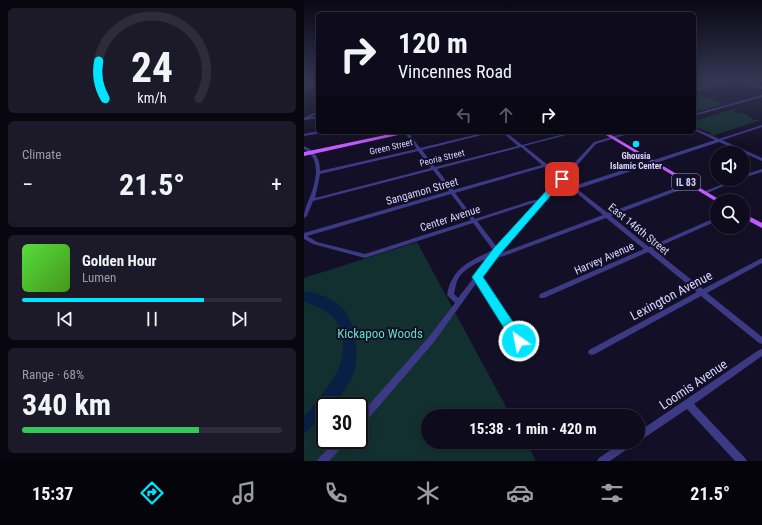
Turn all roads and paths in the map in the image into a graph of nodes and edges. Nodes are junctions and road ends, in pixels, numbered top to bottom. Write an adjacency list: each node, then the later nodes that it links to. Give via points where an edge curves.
1 (742, 102): 3 (street)
2 (316, 113): 5 (street)
3 (696, 114)
4 (316, 117): 5 (street)
5 (304, 119)
6 (762, 126): 18 (street)
7 (696, 130): 18 (street)
8 (316, 133): 16 (street)
9 (397, 134): 22 (main road)
10 (408, 134): 21 (street)
11 (483, 134): 21 (street, Green Street)
12 (507, 134): 19 (street, East 146th Street)
13 (568, 134): 19 (street, Peoria Street)
14 (606, 134): 17 (main road, IL 83)
15 (625, 134): 17 (street)
16 (304, 135)
17 (612, 138): 25 (main road, IL 83); 31 (street, via 595,143)
18 (719, 140): 24 (street); 25 (street)
19 (522, 146): 26 (street, East 146th Street); 27 (street, Peoria Street)
20 (304, 147): 22 (street)
21 (419, 149): 27 (street); 29 (street, Green Street)
22 (313, 152): 23 (main road); 29 (street)
23 (304, 154)
24 (762, 160)
25 (653, 162): 32 (main road, IL 83); 34 (street)
26 (545, 165): 31 (street, East 146th Street); 35 (street, Sangamon Street)
27 (434, 168): 35 (street); 39 (street, Peoria Street)
28 (762, 170): 30 (street)
29 (318, 173): 39 (street)
30 (750, 174)
31 (562, 179): 34 (street, East 146th Street); 37 (street)
32 (691, 184): 36 (main road, IL 83); 42 (street)
33 (721, 186): 36 (street)
34 (574, 188): 37 (street); 42 (street, East 146th Street)
35 (453, 192): 44 (street); 47 (street, Sangamon Street)
36 (705, 192): 38 (main road, IL 83)
37 (546, 195): 40 (street)
38 (710, 195)
39 (312, 200): 41 (street)
40 (541, 200): 44 (street, Center Avenue); 49 (street)
41 (304, 216)
42 (607, 216): 48 (street, East 146th Street); 49 (street, via 502,255)
43 (750, 219): 46 (main road)
44 (475, 221): 47 (street, Center Avenue, via 365,256 315,244); 49 (street)
45 (710, 222): 48 (street, Harvey Avenue)
46 (762, 226)
47 (304, 236)
48 (649, 249): 52 (street, East 146th Street); 53 (street, Harvey Avenue)
49 (495, 253): 51 (street); 54 (street, via 481,258 460,273 450,295)
50 (762, 260): 52 (street, Lexington Avenue)
51 (477, 277): 54 (street); 55 (street)
52 (702, 292): 56 (street, East 146th Street); 57 (street, Lexington Avenue)
53 (542, 296)
54 (459, 302): 60 (street, via 431,340)
55 (519, 341)
56 (762, 341)
57 (592, 352)
58 (762, 352): 59 (street, Loomis Avenue)
59 (688, 403): 61 (street, Loomis Avenue); 66 (street)
60 (368, 413)
61 (645, 432)
62 (334, 449): 64 (street)
63 (620, 449): 65 (street)
64 (322, 461)
65 (602, 461)
66 (742, 461)

